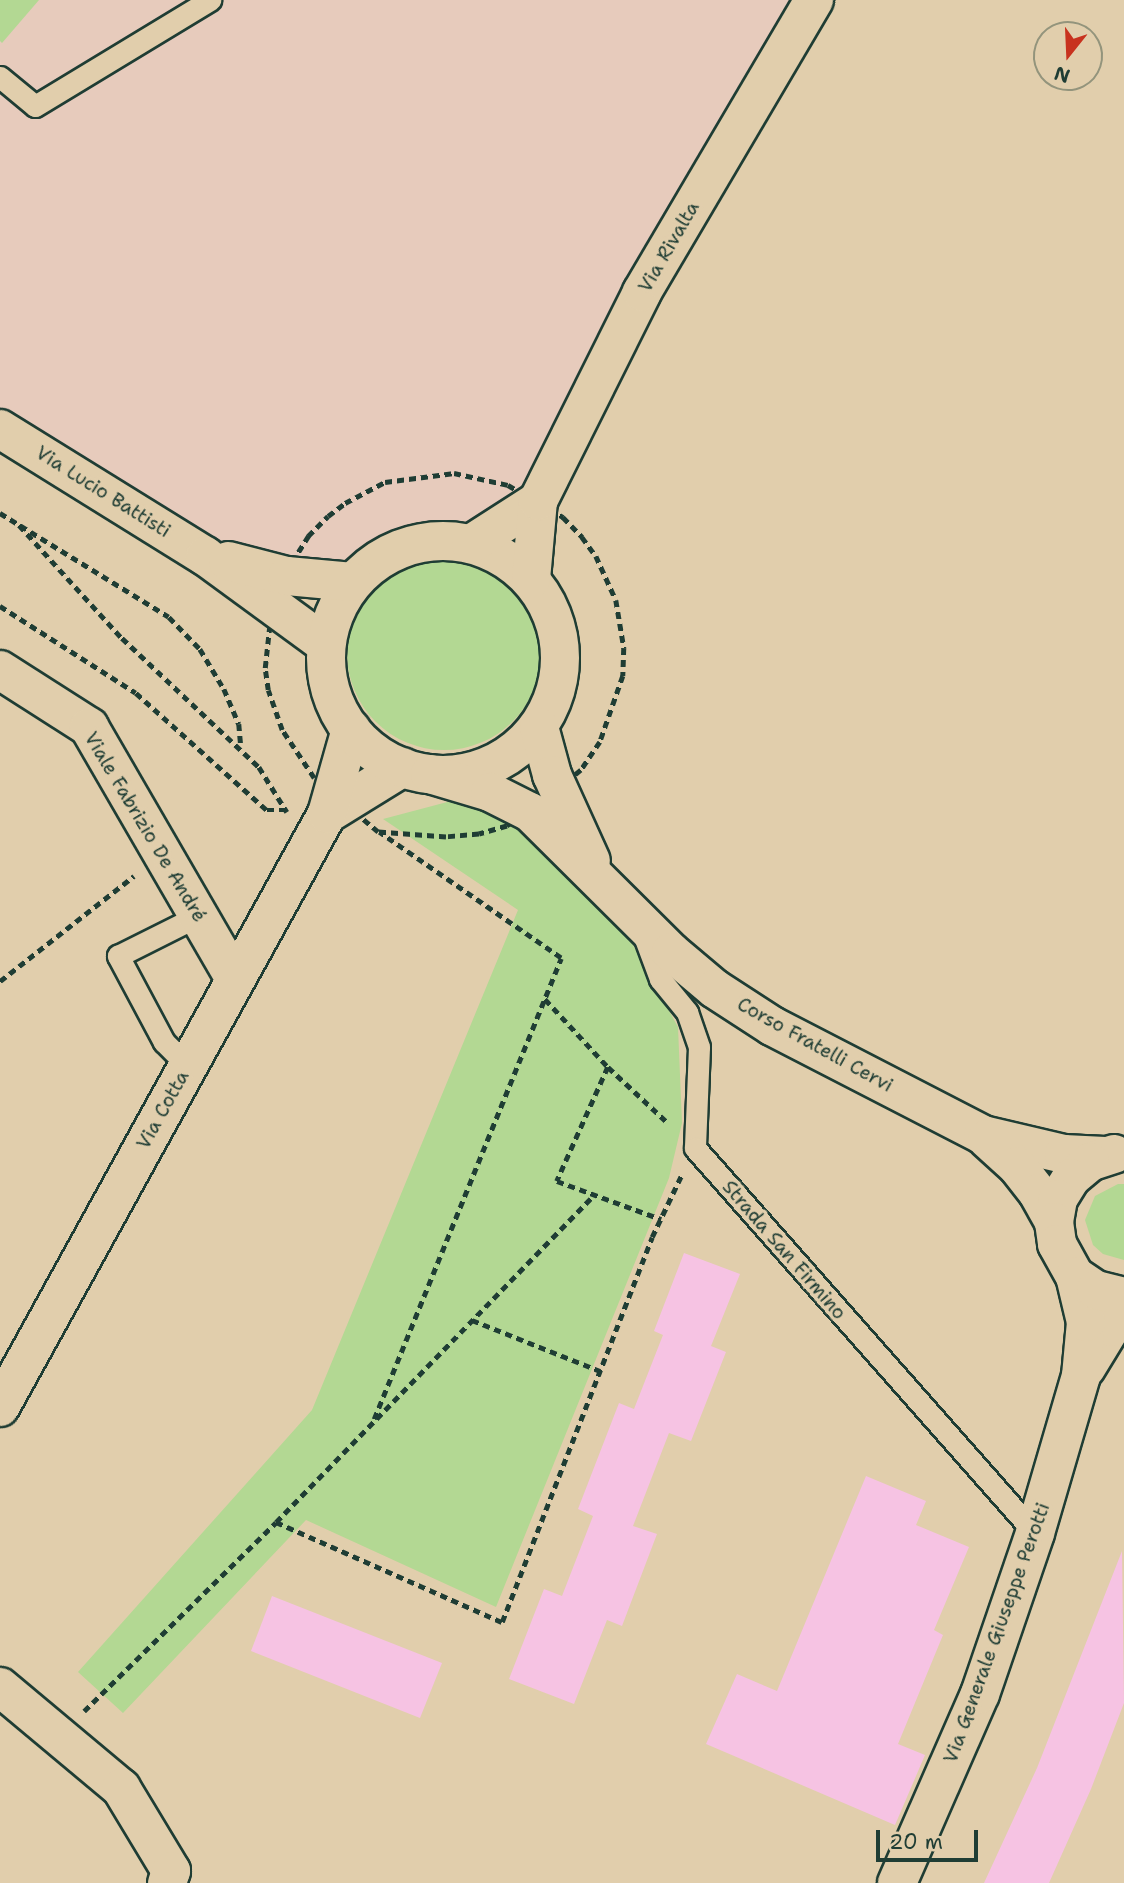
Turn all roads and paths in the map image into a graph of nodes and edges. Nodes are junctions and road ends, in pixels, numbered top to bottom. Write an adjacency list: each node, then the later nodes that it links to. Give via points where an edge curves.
1 (210, 0): 3 (lane, via 35,106)
2 (814, 0): 5 (street, Via Rivalta, via 642,292)
3 (2, 82)
4 (0, 429): 11 (street, Via Lucio Battisti, via 205,556)
5 (538, 501): 8 (street); 9 (street, Via Rivalta); 11 (path, via 490,479 454,472 385,482 345,503 307,536); 19 (path, via 563,517 597,556 621,624 623,676 614,710 600,743)
6 (0, 513): 7 (path)
7 (19, 525): 17 (path, via 122,638); 17 (path, via 169,617 200,649 224,689 239,724)
8 (471, 544): 9 (street, via 499,554); 10 (street, via 442,540 411,545 381,558)
9 (531, 579): 15 (street, via 555,619 561,655 556,693)
10 (354, 582): 11 (street); 13 (street)
11 (281, 591): 13 (street, Via Lucio Battisti); 20 (path, via 265,646 268,690 282,730)
12 (0, 606): 21 (path, via 136,693 267,810)
13 (324, 643): 16 (street, via 324,670 334,704)
14 (0, 670): 24 (street, Viale Fabrizio De André, via 89,727)
15 (539, 727): 18 (street, via 515,751 486,767 457,774); 19 (street, Corso Fratelli Cervi, via 552,775)
16 (351, 729): 18 (street, via 373,753); 20 (street, Via Cotta)
17 (241, 748): 21 (path)
18 (417, 770): 19 (street, Corso Fratelli Cervi, via 490,792); 20 (street, Via Cotta)
19 (565, 789): 22 (path, via 508,826 479,834 446,837); 26 (street, Corso Fratelli Cervi, via 599,879)
20 (320, 798): 21 (path); 22 (path); 23 (street, Via Cotta)
21 (286, 810): 23 (path)
22 (378, 832): 29 (path, via 561,958)
23 (304, 851): 27 (street, Via Cotta)
24 (162, 854): 25 (street, Viale Fabrizio De André); 28 (path)
25 (200, 915): 27 (street, Viale Fabrizio De André); 30 (lane, via 118,957 164,1042)
26 (638, 921): 32 (street, Corso Fratelli Cervi, via 715,989 772,1026); 33 (lane, via 660,979 687,1012 699,1047)
27 (235, 979): 30 (street, Via Cotta)
28 (0, 981)
29 (545, 999): 31 (path); 45 (path)
30 (187, 1065): 44 (street, Via Cotta)
31 (608, 1067): 33 (path); 35 (path, via 557,1181)
32 (983, 1135): 34 (street, Corso Fratelli Cervi, via 1053,1152); 37 (street, Corso Fratelli Cervi, via 1017,1166)
33 (695, 1148): 36 (path); 47 (lane, Strada San Firmino)
34 (1115, 1154): 37 (street, via 1090,1162 1071,1178 1058,1199)
35 (594, 1195): 36 (path); 41 (path)
36 (661, 1219): 42 (path)
37 (1054, 1222): 38 (street, Corso Fratelli Cervi, via 1057,1244)
38 (1075, 1276): 39 (street, via 1096,1290); 43 (street, Via Generale Giuseppe Perotti, via 1086,1322)
39 (1124, 1297)
40 (1124, 1317): 43 (street, Via Generale Giuseppe Perotti, via 1111,1327)
41 (472, 1320): 42 (path); 45 (path)
42 (600, 1371): 46 (path, via 502,1622)
43 (1081, 1376): 47 (street, Via Generale Giuseppe Perotti)
44 (0, 1407)
45 (374, 1422): 46 (path)
46 (276, 1522): 49 (path)
47 (1035, 1533): 51 (street, Via Generale Giuseppe Perotti, via 979,1694)
48 (0, 1687): 49 (street)
49 (58, 1736): 50 (street, via 121,1788 171,1871)
50 (167, 1883)
51 (897, 1883)

